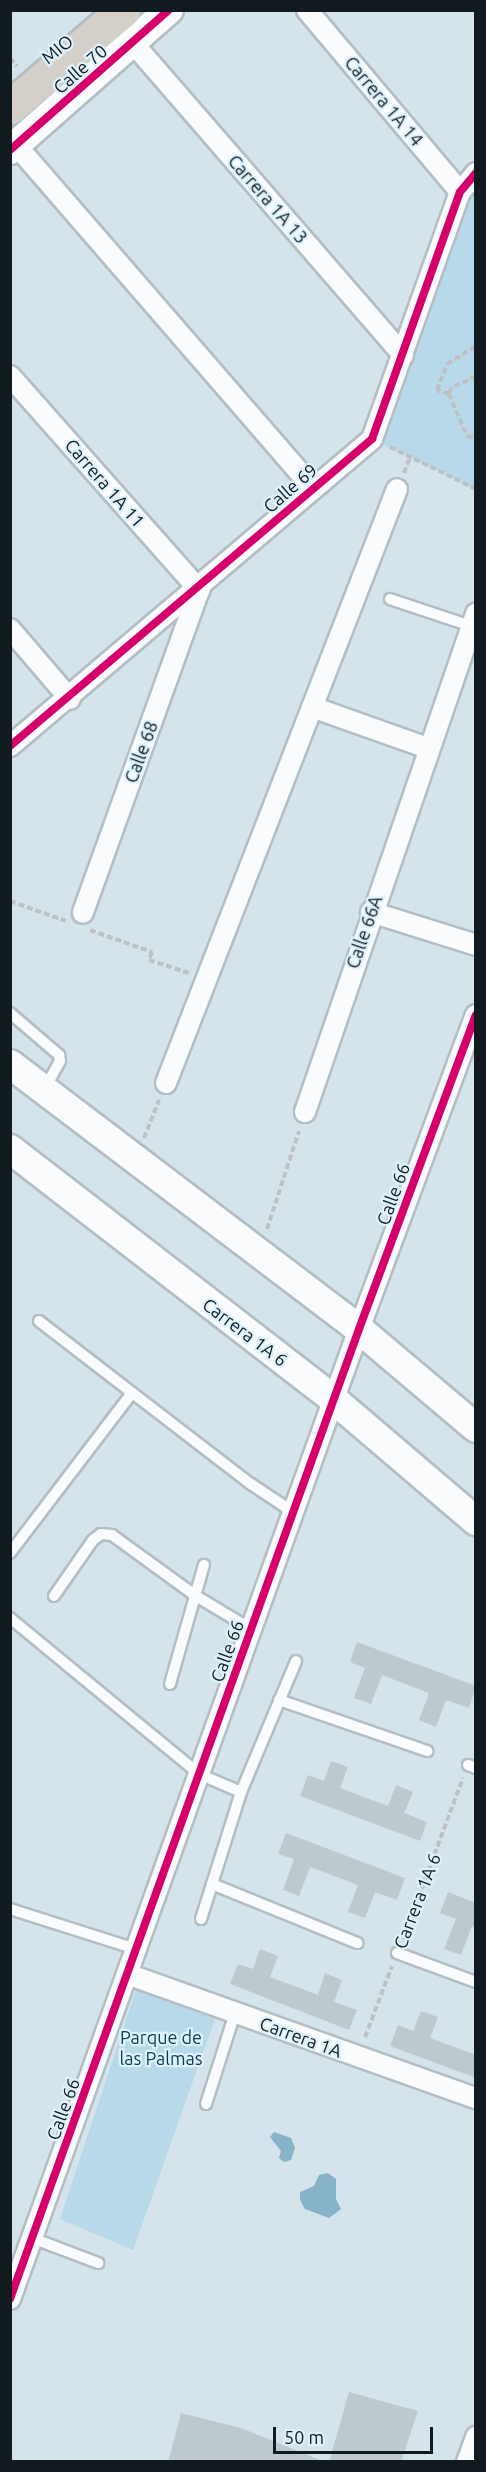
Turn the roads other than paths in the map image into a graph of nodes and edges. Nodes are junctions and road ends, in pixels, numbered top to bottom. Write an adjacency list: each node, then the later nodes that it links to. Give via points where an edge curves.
1 (103, 10): 4 (lane)
2 (169, 10): 5 (street, Calle 70)
3 (307, 10): 9 (street, Carrera 1A 14)
4 (109, 14): 6 (highway)
5 (132, 42): 7 (street, Calle 70); 10 (street, Carrera 1A 13)
6 (10, 107)
7 (14, 147): 12 (street)
8 (476, 173): 9 (street, Calle 69)
9 (460, 192): 10 (street, Calle 69)
10 (403, 355): 12 (street, Calle 69, via 372,439)
11 (10, 376): 14 (street, Carrera 1A 11)
12 (312, 487): 14 (street, Calle 69)
13 (397, 489): 21 (street)
14 (199, 590): 17 (street, Calle 69); 19 (street, Calle 68)
15 (390, 599): 16 (lane)
16 (473, 620): 23 (street, Calle 66A)
17 (153, 626): 19 (street); 20 (street, Calle 69)
18 (10, 629): 20 (street)
19 (180, 644): 25 (street, Calle 68)
20 (70, 699): 22 (street, Calle 69)
21 (312, 707): 23 (street); 30 (street)
22 (10, 746)
23 (428, 748): 24 (street, Calle 66A)
24 (370, 912): 26 (street); 32 (street, Calle 66A)
25 (83, 913)
26 (476, 945)
27 (10, 1013): 31 (lane, via 59,1055)
28 (475, 1019): 35 (street, Calle 66)
29 (10, 1064): 31 (street)
30 (166, 1083)
31 (44, 1090): 35 (street)
32 (305, 1112)
33 (10, 1149): 37 (street, Carrera 1A 6)
34 (39, 1321): 36 (lane)
35 (358, 1329): 37 (street, Calle 66); 38 (street)
36 (132, 1393): 39 (lane); 41 (lane)
37 (333, 1399): 39 (street, Calle 66); 40 (street, Carrera 1A 6)
38 (476, 1428)
39 (293, 1512): 46 (street, Calle 66)
40 (476, 1521)
41 (10, 1552)
42 (204, 1565): 44 (lane)
43 (54, 1596): 44 (lane, via 93,1540 102,1534 112,1534)
44 (196, 1596): 46 (lane); 48 (lane)
45 (10, 1618): 51 (lane)
46 (251, 1629): 51 (street, Calle 66)
47 (296, 1661): 49 (lane)
48 (170, 1684)
49 (279, 1700): 50 (lane); 52 (lane)
50 (427, 1751)
51 (198, 1774): 52 (lane); 57 (street, Calle 66)
52 (241, 1792): 53 (lane)
53 (212, 1884): 55 (lane); 56 (lane)
54 (10, 1909): 57 (lane)
55 (201, 1919)
56 (357, 1943)
57 (136, 1949): 59 (street, Calle 66)
58 (397, 1953): 60 (lane)
59 (127, 1974): 61 (street, Carrera 1A); 64 (street, Calle 66)
60 (476, 1982)
61 (235, 2013): 62 (street, Carrera 1A); 63 (lane)
62 (476, 2098)
63 (206, 2104)
64 (33, 2238): 65 (lane); 66 (street, Calle 66)
65 (98, 2263)
66 (10, 2299)
67 (476, 2438): 68 (street)
68 (467, 2462)

